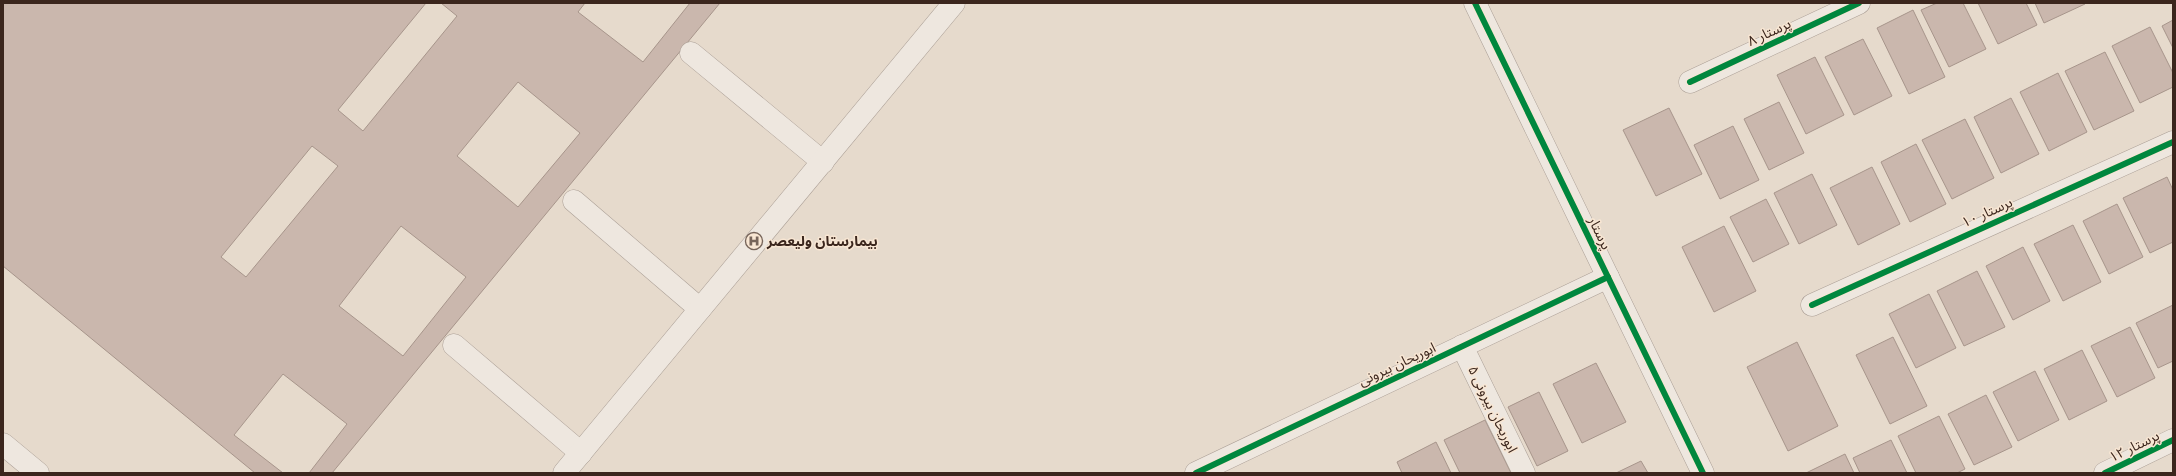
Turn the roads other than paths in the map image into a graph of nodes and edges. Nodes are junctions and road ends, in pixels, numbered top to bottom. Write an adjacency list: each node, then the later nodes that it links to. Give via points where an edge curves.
1 (1475, 3): 9 (street, پرستار)
2 (1858, 3): 5 (street, پرستار ۸)
3 (944, 7): 7 (street)
4 (691, 53): 7 (street)
5 (1690, 82)
6 (2173, 142): 10 (street, پرستار ۱۰)
7 (823, 162): 11 (street)
8 (574, 201): 11 (street)
9 (1608, 277): 13 (street, ابوریحان بیرونی); 21 (street, پرستار)
10 (1812, 305)
11 (700, 309): 16 (street)
12 (454, 345): 16 (street)
13 (1462, 346): 19 (street, ابوریحان بیرونی); 20 (street, ابوریحان بیرونی ۵)
14 (2173, 440): 22 (street, پرستار ۱۲)
15 (3, 444): 17 (street)
16 (581, 453): 18 (street)
17 (38, 473)
18 (564, 473)
19 (1196, 473)
20 (1524, 473)
21 (1703, 473)
22 (2105, 473)

